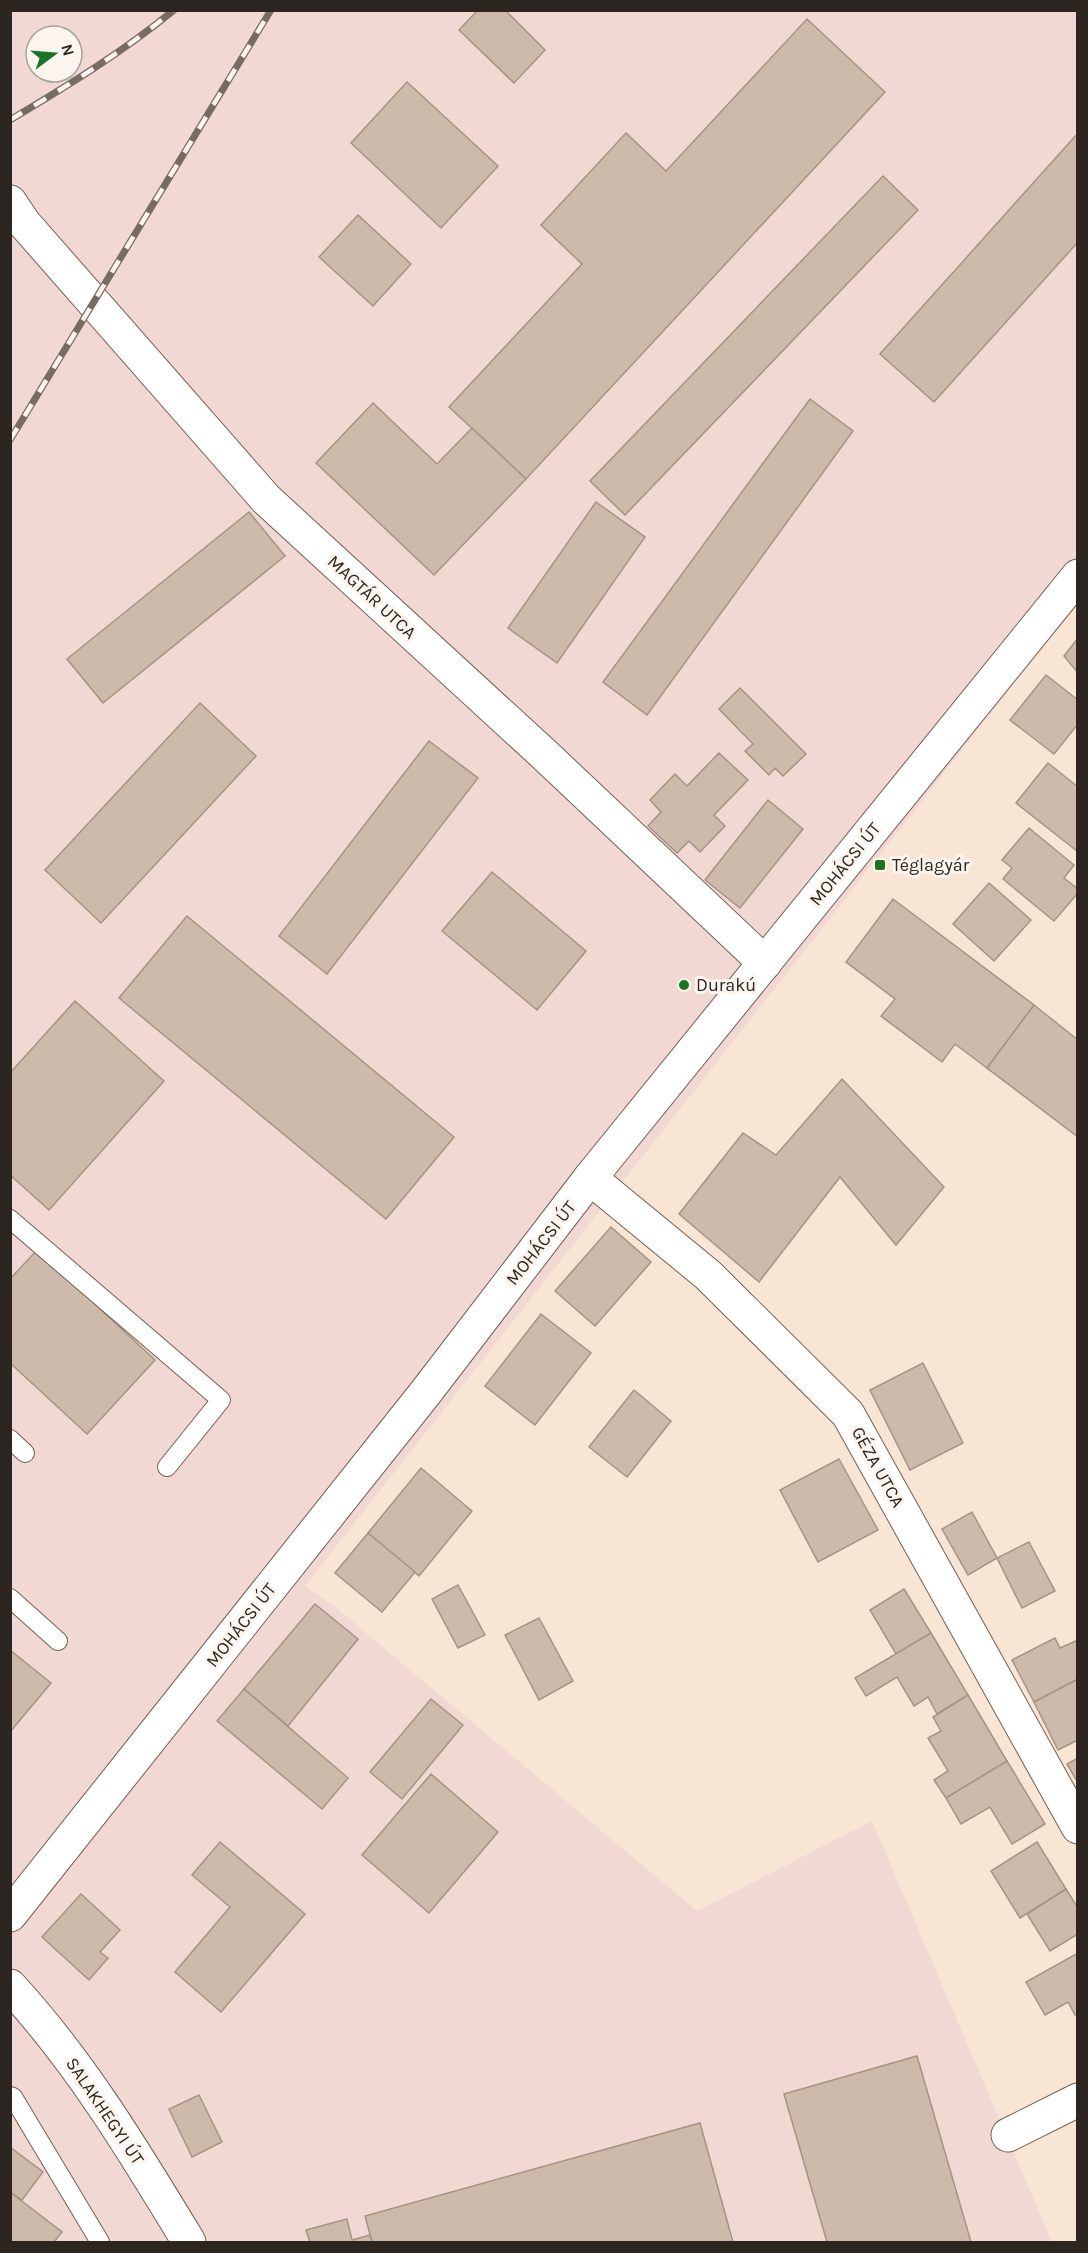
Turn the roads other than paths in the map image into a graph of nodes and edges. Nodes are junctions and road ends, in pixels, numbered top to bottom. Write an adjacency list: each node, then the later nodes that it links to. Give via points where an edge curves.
1 (10, 202): 3 (street, MAGTÁR UTCA, via 24,223 266,500)
2 (1077, 576): 3 (street, MOHÁCSI ÚT)
3 (765, 963): 4 (street, MOHÁCSI ÚT)
4 (590, 1178): 11 (street, GÉZA UTCA, via 708,1275 848,1414); 12 (street, MOHÁCSI ÚT, via 426,1392)
5 (10, 1219): 8 (lane, via 221,1400)
6 (10, 1439): 7 (lane)
7 (26, 1453)
8 (167, 1467)
9 (10, 1598): 10 (lane)
10 (58, 1641)
11 (1077, 1827)
12 (10, 1915)
13 (10, 1986): 18 (street, SALAKHEGYI ÚT, via 47,2026 126,2137)
14 (10, 2096): 17 (lane)
15 (1077, 2100): 16 (street)
16 (1008, 2135)
17 (100, 2242)
18 (189, 2242)

